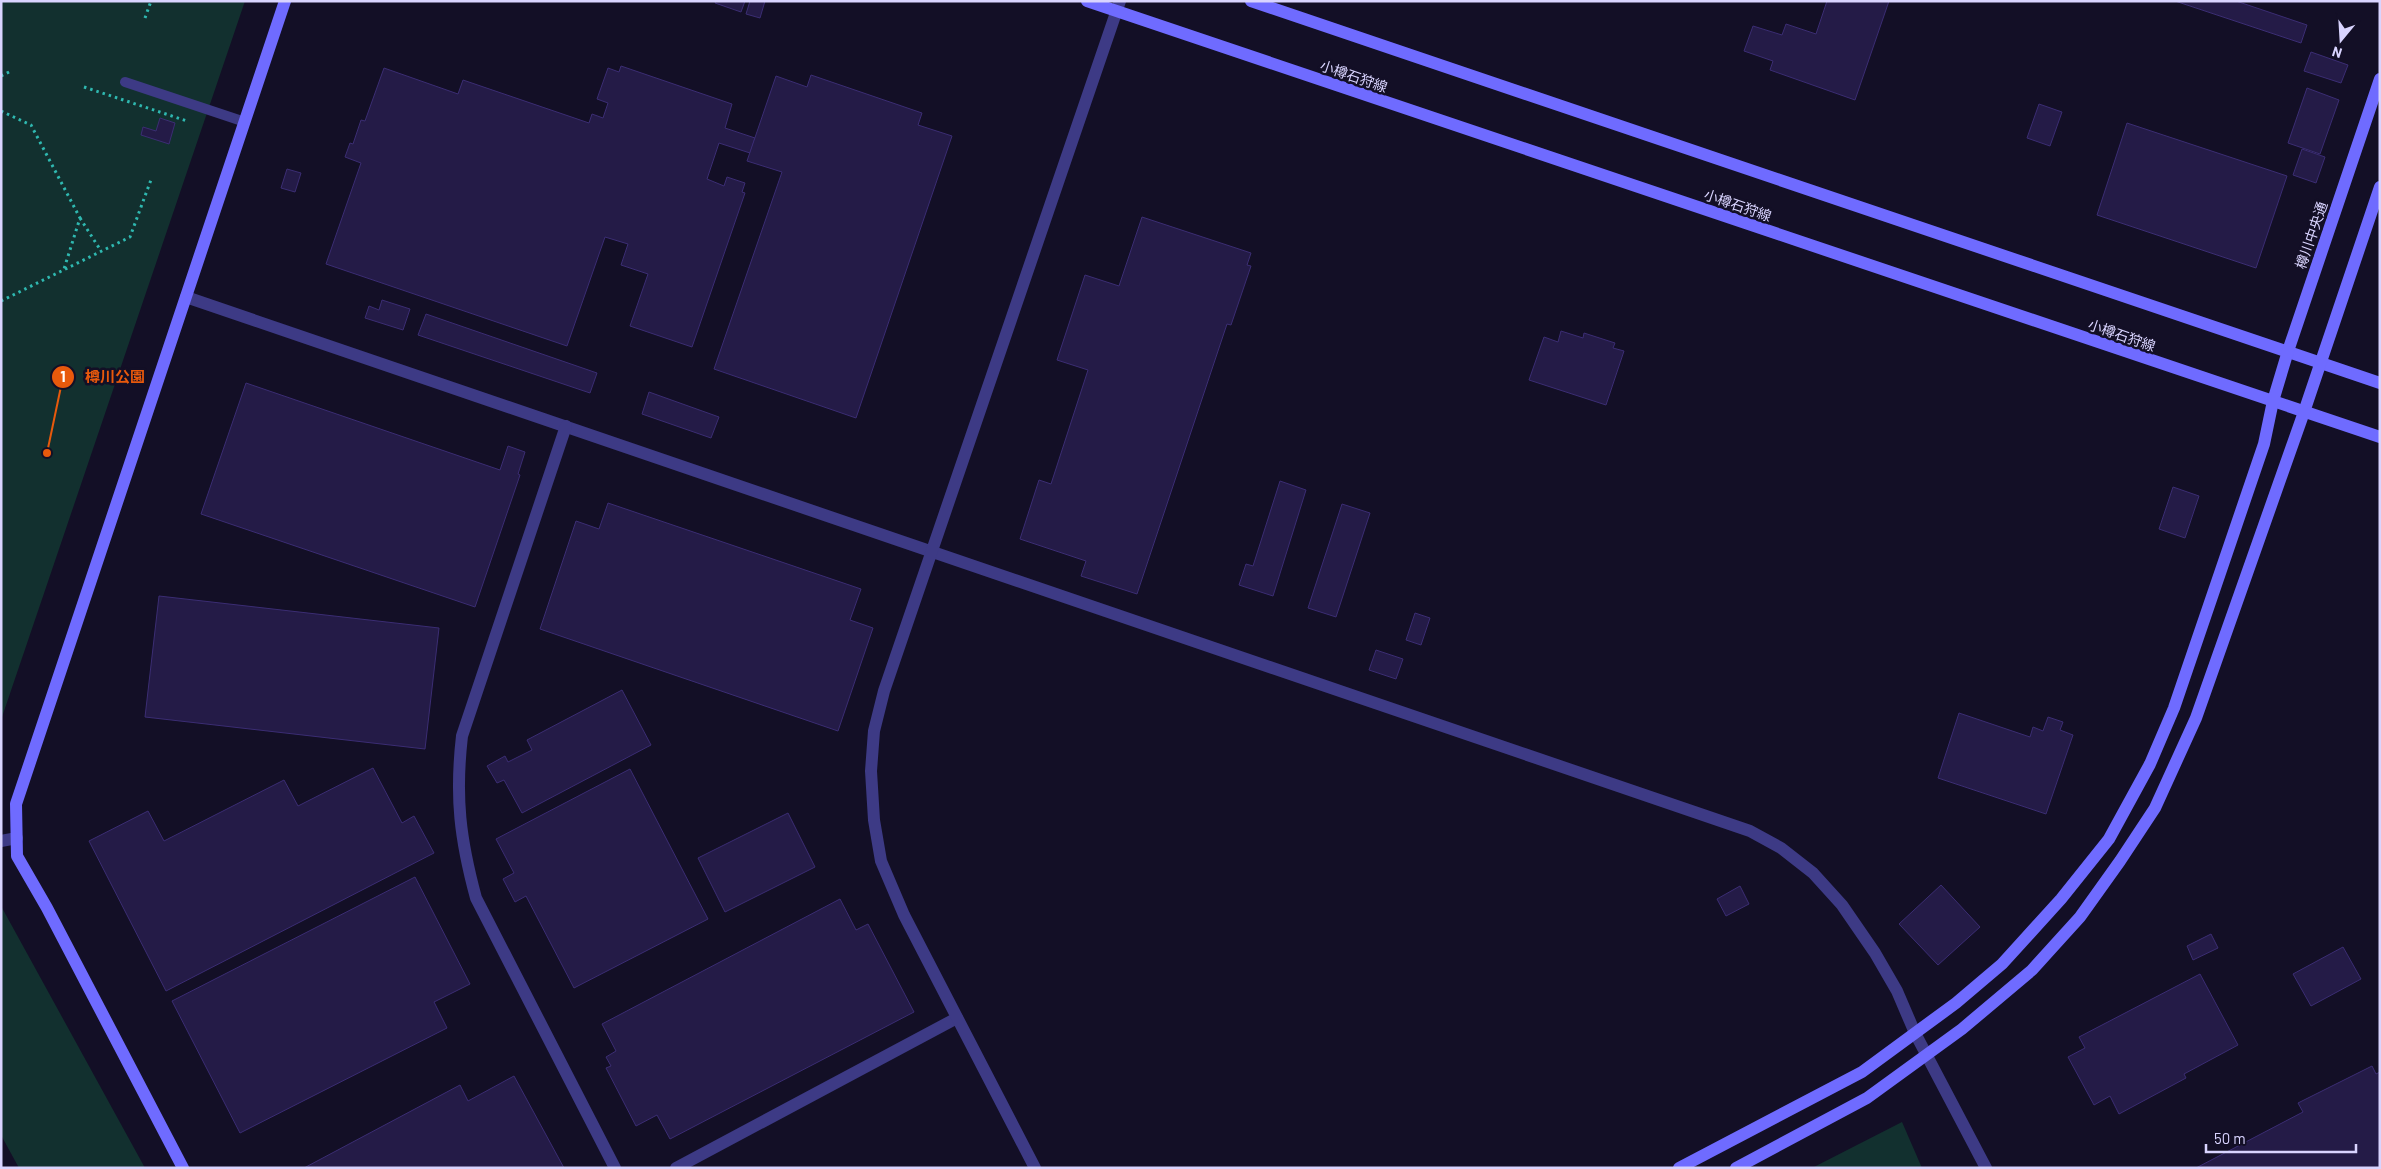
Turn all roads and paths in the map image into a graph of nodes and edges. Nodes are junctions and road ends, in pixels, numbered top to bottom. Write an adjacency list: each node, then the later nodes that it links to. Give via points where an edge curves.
1 (151, 1): 6 (path)
2 (285, 1): 14 (street)
3 (1086, 1): 5 (street, 小樽石狩線)
4 (1251, 1): 22 (street)
5 (1119, 6): 25 (street, 小樽石狩線); 29 (street)
6 (145, 18)
7 (12, 71): 8 (path)
8 (1, 76)
9 (2380, 79): 22 (street, 樽川中央通)
10 (125, 82): 14 (lane)
11 (84, 87): 13 (path)
12 (1, 111): 17 (path, via 31,125)
13 (187, 121)
14 (245, 122): 20 (street)
15 (152, 177): 18 (path, via 130,237)
16 (2380, 187): 23 (street)
17 (80, 218): 18 (path); 19 (path)
18 (101, 251): 19 (path)
19 (63, 270): 21 (path)
20 (186, 297): 27 (street); 30 (street, via 16,804)
21 (1, 301)
22 (2288, 351): 23 (street); 25 (street, 樽川中央通)
23 (2320, 363): 24 (street); 26 (street)
24 (2380, 383)
25 (2273, 401): 26 (street, 小樽石狩線); 33 (street, 樽川中央通, via 2264,444 2174,708 2150,764 2109,839 2061,899 2002,964)
26 (2304, 412): 28 (street, 小樽石狩線); 34 (street, via 2196,718 2155,808 2080,917 2032,970)
27 (566, 426): 29 (street); 36 (street, via 462,736 458,812 463,850 476,898)
28 (2380, 438)
29 (933, 551): 32 (street, via 884,691 874,731 871,771 881,862 904,916); 33 (street, via 1750,831 1781,848 1812,873 1842,905 1888,976)
30 (17, 838): 31 (street); 35 (street, via 17,856)
31 (1, 840)
32 (957, 1018): 37 (street); 38 (street)
33 (1915, 1033): 34 (street); 39 (street, 樽川中央通, via 1862,1072)
34 (1927, 1054): 40 (street, via 1867,1098); 41 (street)
35 (183, 1168)
36 (615, 1168)
37 (676, 1168)
38 (1035, 1168)
39 (1679, 1168)
40 (1736, 1168)
41 (1986, 1168)

